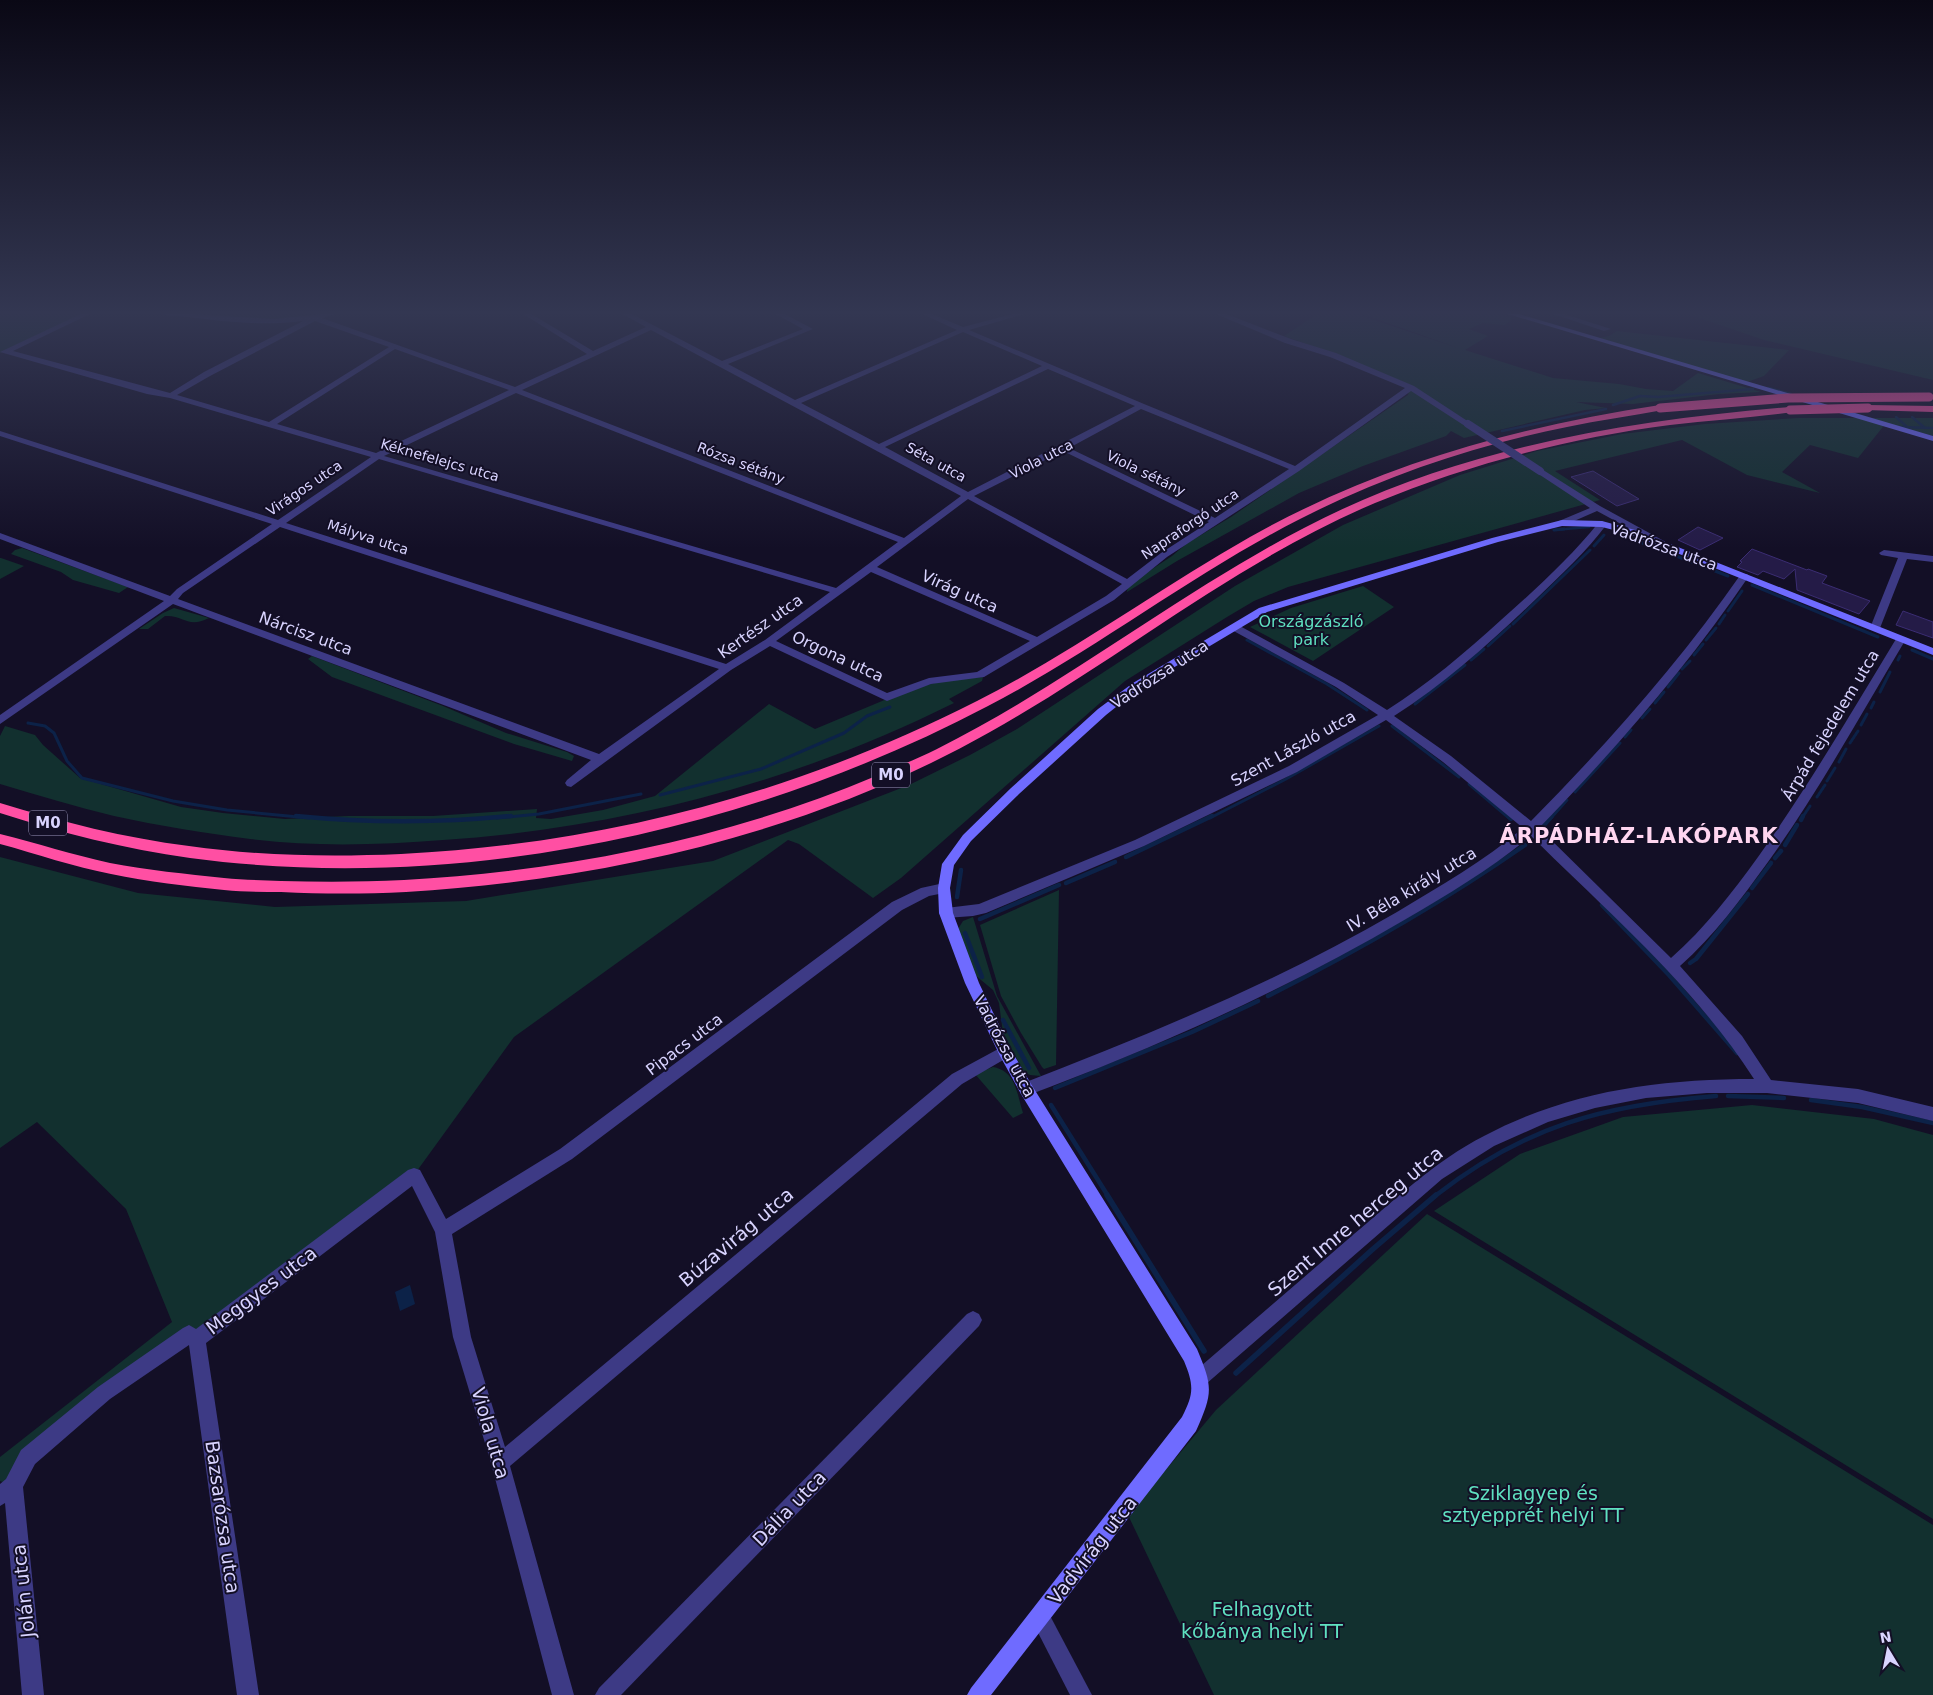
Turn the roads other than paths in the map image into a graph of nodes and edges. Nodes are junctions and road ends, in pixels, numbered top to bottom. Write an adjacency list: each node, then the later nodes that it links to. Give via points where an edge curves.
1 (147, 391): 13 (street, Kéknefelejcs utca)
2 (179, 391): 13 (street)
3 (324, 391): 18 (street)
4 (514, 391): 23 (street, Virágos utca)
5 (519, 391): 34 (street, Rózsa sétány)
6 (775, 391): 15 (street, Séta utca)
7 (822, 391): 15 (street)
8 (996, 391): 21 (street)
9 (1107, 391): 16 (street)
10 (1407, 391): 24 (street, Napraforgó utca)
11 (1417, 391): 26 (street, bridge)
12 (1769, 391): 20 (street)
13 (171, 396): 18 (street, Kéknefelejcs utca)
14 (1931, 397): 56 (highway, M0, bridge, via 1788,398 1660,408 1530,432 1458,452 1369,482 1315,507 1262,535 987,701 912,739 829,774 746,802 606,836 520,850 405,860 248,858 167,849 69,828)
15 (797, 402): 21 (street, Séta utca)
16 (1141, 406): 22 (street, Viola utca); 24 (street)
17 (1933, 409): 58 (highway, M0, bridge, via 1790,410 1687,419 1588,434 1500,455 1413,483 1310,529 1260,557 1008,716 937,755 864,787 774,820 635,856 495,879 394,887 308,889 233,885 135,873)
18 (270, 425): 23 (street, Kéknefelejcs utca)
19 (0, 433): 30 (street, Mályva utca)
20 (1933, 439)
21 (880, 446): 25 (street, Séta utca)
22 (1063, 448): 25 (street, Viola utca); 29 (street, Viola sétány)
23 (378, 456): 30 (street, Virágos utca); 42 (street, Kéknefelejcs utca)
24 (1296, 469): 29 (street, Napraforgó utca)
25 (967, 496): 34 (street, Kertész utca); 41 (street, Séta utca)
26 (1584, 500): 27 (street); 28 (street)
27 (1597, 508): 28 (street); 35 (street)
28 (1587, 512): 31 (street)
29 (1217, 522): 41 (street, Napraforgó utca)
30 (279, 523): 43 (street, Virágos utca, via 180,591); 50 (street, Mályva utca)
31 (1562, 523): 32 (street, Vadrózsa utca); 44 (street, Vadrózsa utca, via 1286,602)
32 (1602, 524): 35 (street, Vadrózsa utca); 52 (street, Szent László utca, via 1585,546 1494,632 1445,674)
33 (0, 536): 43 (street, Nárcisz utca)
34 (903, 541): 39 (street, Kertész utca)
35 (1659, 542): 40 (street, Vadrózsa utca)
36 (1884, 553): 37 (street)
37 (1903, 557): 38 (street, via 1911,555); 45 (street)
38 (1933, 559)
39 (870, 568): 42 (street, Kertész utca); 47 (street, Virág utca)
40 (1744, 576): 45 (street, Vadrózsa utca); 57 (street, IV. Béla király utca, via 1705,630 1596,761)
41 (1127, 583): 47 (street, Napraforgó utca, via 1110,598)
42 (837, 591): 48 (street, Kertész utca)
43 (172, 600): 53 (street, Virágos utca); 54 (street, Nárcisz utca)
44 (1234, 626): 52 (street, via 1340,684); 59 (street, Vadrózsa utca, via 1137,685 1095,718 967,838 948,864)
45 (1875, 628): 46 (street, Vadrózsa utca)
46 (1901, 639): 49 (street, Vadrózsa utca); 61 (street, Árpád fejedelem utca, via 1830,760 1781,835 1722,914)
47 (1038, 641): 51 (street, Napraforgó utca)
48 (769, 642): 50 (street, Kertész utca); 51 (street, Orgona utca, via 887,697 929,681)
49 (1933, 652)
50 (727, 668): 54 (street, Kertész utca)
51 (980, 675)
52 (1386, 715): 57 (street, via 1447,758); 60 (street, Szent László utca, via 1300,765 1175,828 973,911)
53 (0, 720)
54 (600, 759): 55 (street, Kertész utca)
55 (571, 783)
56 (0, 808)
57 (1530, 827): 61 (street); 64 (street, IV. Béla király utca, via 1495,857 1370,935 1160,1036)
58 (0, 839)
59 (944, 888): 60 (street, Vadrózsa utca); 67 (street, Pipacs utca, via 919,893 897,906 566,1154)
60 (946, 913): 62 (street, Vadrózsa utca, via 972,983)
61 (1671, 966): 63 (street, via 1737,1040)
62 (1006, 1052): 64 (street, Vadrózsa utca); 72 (street, Búzavirág utca, via 957,1079)
63 (1767, 1086): 65 (street, Szent Imre herceg utca, via 1858,1096); 70 (street, Szent Imre herceg utca, via 1707,1086 1638,1092 1545,1116 1489,1141 1436,1174)
64 (1026, 1089): 70 (street, Vadrózsa utca, via 1191,1355)
65 (1933, 1114)
66 (414, 1175): 67 (street, Viola utca); 69 (street, Meggyes utca)
67 (443, 1230): 72 (street, Viola utca, via 462,1337)
68 (973, 1320): 78 (street, Dália utca)
69 (197, 1339): 73 (street, Meggyes utca, via 189,1334 104,1393 28,1457); 76 (street, Bazsarózsa utca)
70 (1200, 1378): 71 (street, Vadrózsa utca)
71 (1200, 1401): 74 (street, Vadvirág utca, via 1184,1431)
72 (500, 1463): 77 (street, Viola utca)
73 (6, 1491): 75 (street, Jolán utca)
74 (1040, 1617): 79 (street, Vadvirág utca); 80 (street)
75 (32, 1695)
76 (248, 1695)
77 (563, 1695)
78 (606, 1695)
79 (978, 1695)
80 (1081, 1695)

